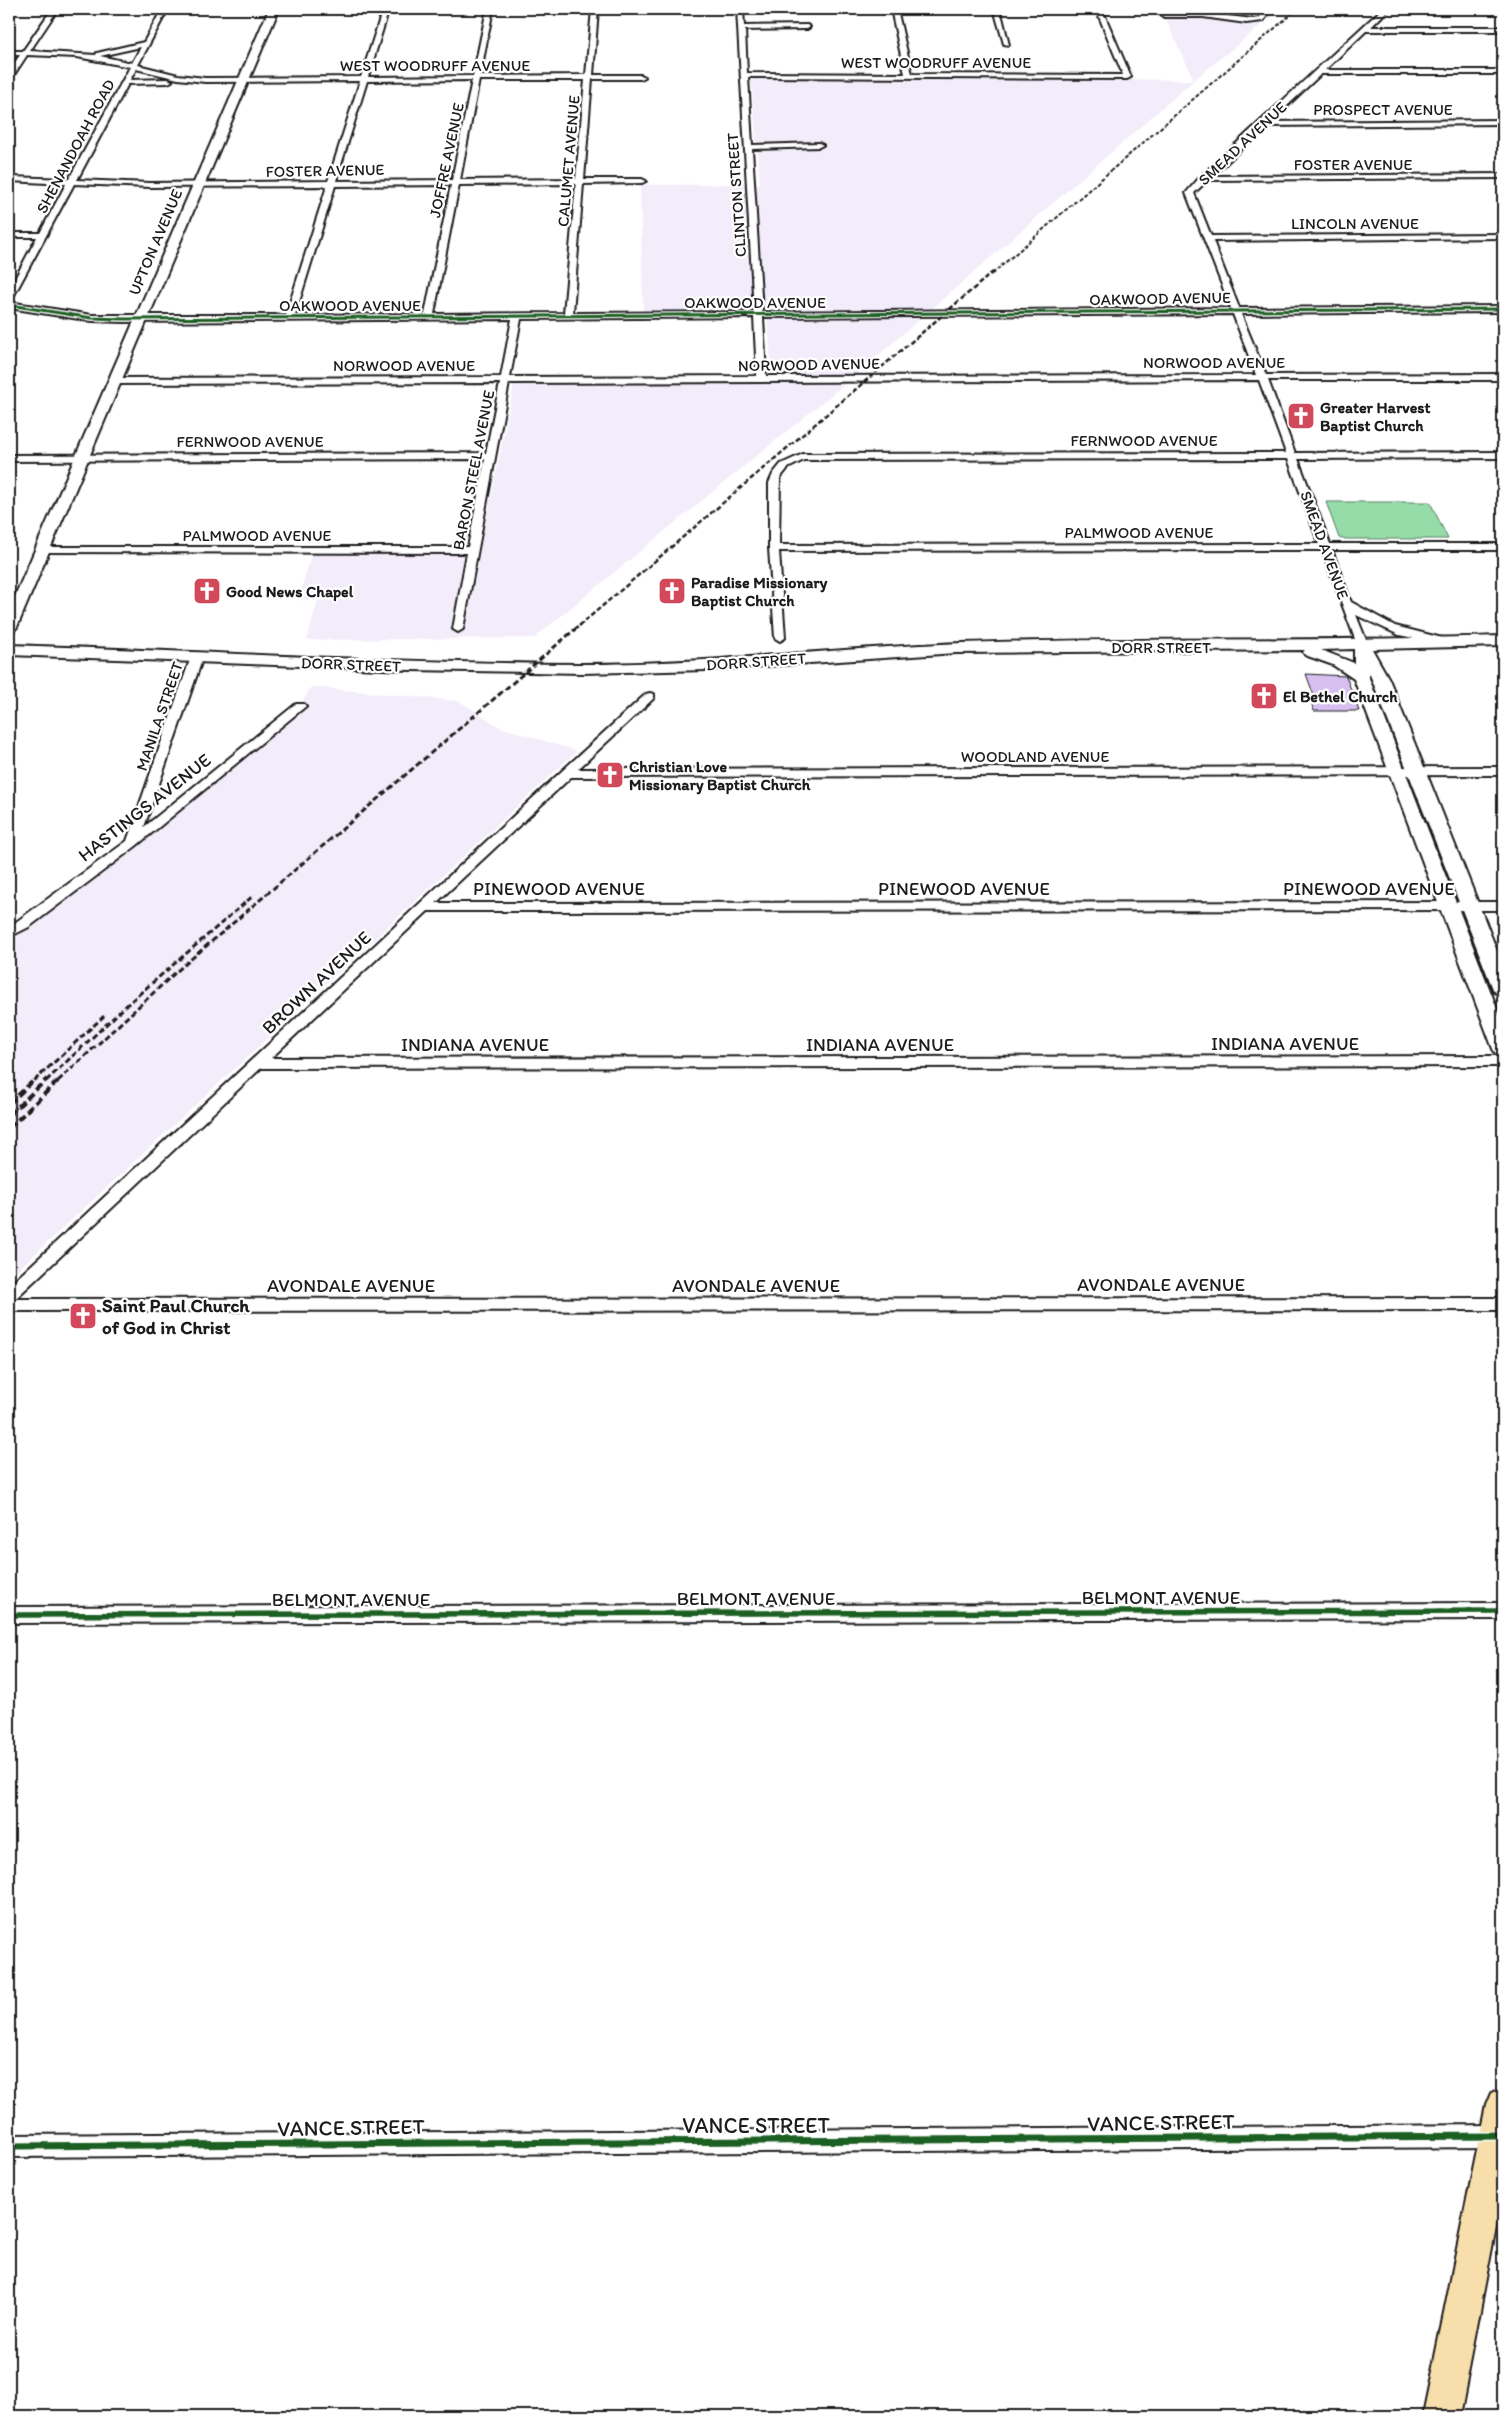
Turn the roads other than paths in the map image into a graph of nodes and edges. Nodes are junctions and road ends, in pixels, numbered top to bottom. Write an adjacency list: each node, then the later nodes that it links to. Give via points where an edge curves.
1 (55, 9): 21 (street)
2 (165, 9): 18 (street, SHENANDOAH ROAD)
3 (274, 9): 34 (street, UPTON AVENUE)
4 (386, 9): 32 (street)
5 (490, 9): 30 (street, JOFFRE AVENUE)
6 (595, 9): 31 (street, CALUMET AVENUE)
7 (740, 9): 15 (street, CLINTON STREET)
8 (894, 9): 27 (street)
9 (997, 9): 19 (street)
10 (1099, 9): 27 (street, WEST WOODRUFF AVENUE, via 1127,77)
11 (1269, 9): 13 (street, via 1261,20 1251,21 1204,15)
12 (1386, 9): 16 (street, SMEAD AVENUE)
13 (1164, 16)
14 (807, 27): 15 (street)
15 (742, 28): 26 (street, CLINTON STREET)
16 (1364, 29): 17 (street); 24 (street, SMEAD AVENUE)
17 (1503, 29)
18 (145, 44): 22 (street, WEST WOODRUFF AVENUE, via 116,52); 23 (street, SHENANDOAH ROAD)
19 (1007, 44)
20 (9, 53): 21 (street, WEST WOODRUFF AVENUE)
21 (25, 53): 22 (street, WEST WOODRUFF AVENUE); 28 (street)
22 (80, 55): 23 (street, WEST WOODRUFF AVENUE)
23 (133, 66): 33 (street, WEST WOODRUFF AVENUE, via 184,79); 35 (street, SHENANDOAH ROAD)
24 (1317, 72): 25 (street); 37 (street, SMEAD AVENUE)
25 (1503, 72)
26 (744, 74): 27 (street, WEST WOODRUFF AVENUE); 39 (street, CLINTON STREET)
27 (909, 75)
28 (9, 76)
29 (641, 77): 31 (street, WEST WOODRUFF AVENUE)
30 (477, 78): 31 (street, WEST WOODRUFF AVENUE); 32 (street, WEST WOODRUFF AVENUE); 45 (street, JOFFRE AVENUE)
31 (589, 78): 43 (street, CALUMET AVENUE)
32 (364, 79): 34 (street, WEST WOODRUFF AVENUE); 47 (street)
33 (230, 80): 34 (street, WEST WOODRUFF AVENUE); 35 (street, WEST WOODRUFF AVENUE)
34 (244, 80): 48 (street, UPTON AVENUE)
35 (125, 82): 46 (street, SHENANDOAH ROAD)
36 (1503, 122): 37 (street, PROSPECT AVENUE)
37 (1262, 124): 41 (street, SMEAD AVENUE)
38 (819, 145): 39 (street)
39 (749, 146): 57 (street, CLINTON STREET)
40 (1503, 176): 41 (street, FOSTER AVENUE)
41 (1204, 178): 52 (street, SMEAD AVENUE, via 1190,194)
42 (9, 179): 46 (street, FOSTER AVENUE)
43 (580, 181): 44 (street, FOSTER AVENUE); 45 (street, FOSTER AVENUE); 60 (street, CALUMET AVENUE)
44 (642, 181)
45 (455, 182): 47 (street, FOSTER AVENUE); 58 (street, JOFFRE AVENUE)
46 (71, 183): 48 (street, FOSTER AVENUE); 50 (street, SHENANDOAH ROAD)
47 (332, 184): 48 (street, FOSTER AVENUE); 61 (street)
48 (199, 185): 62 (street, UPTON AVENUE)
49 (9, 235): 50 (street)
50 (42, 235): 53 (street, SHENANDOAH ROAD)
51 (1503, 236): 52 (street, LINCOLN AVENUE)
52 (1208, 239): 56 (street, SMEAD AVENUE)
53 (9, 297)
54 (9, 305): 62 (street, OAKWOOD AVENUE, via 92,318)
55 (1503, 309): 56 (street, OAKWOOD AVENUE)
56 (1235, 310): 57 (street, OAKWOOD AVENUE); 63 (street, SMEAD AVENUE)
57 (760, 314): 60 (street, OAKWOOD AVENUE); 67 (street, CLINTON STREET)
58 (429, 316): 59 (street, OAKWOOD AVENUE); 61 (street, OAKWOOD AVENUE)
59 (517, 316): 60 (street, OAKWOOD AVENUE); 66 (street, BARON STEEL AVENUE)
60 (568, 316)
61 (290, 318): 62 (street, OAKWOOD AVENUE)
62 (141, 319): 65 (street, UPTON AVENUE)
63 (1262, 377): 64 (street, NORWOOD AVENUE); 67 (street, NORWOOD AVENUE); 68 (street, SMEAD AVENUE)
64 (1503, 377)
65 (114, 380): 66 (street, NORWOOD AVENUE); 71 (street, UPTON AVENUE)
66 (505, 380): 67 (street, NORWOOD AVENUE); 70 (street, BARON STEEL AVENUE)
67 (762, 380)
68 (1292, 455): 69 (street, FERNWOOD AVENUE); 73 (street, SMEAD AVENUE); 75 (street, FERNWOOD AVENUE, via 812,456 796,459 774,478)
69 (1503, 455)
70 (490, 456): 71 (street, FERNWOOD AVENUE); 77 (street, BARON STEEL AVENUE)
71 (81, 457): 72 (street, FERNWOOD AVENUE); 76 (street, UPTON AVENUE)
72 (9, 458)
73 (1326, 547): 74 (street, PALMWOOD AVENUE); 75 (street, PALMWOOD AVENUE); 78 (street, SMEAD AVENUE)
74 (1503, 547)
75 (774, 548): 81 (street)
76 (42, 550): 77 (street, PALMWOOD AVENUE); 79 (street, UPTON AVENUE)
77 (473, 550): 80 (street, BARON STEEL AVENUE)
78 (1346, 603): 83 (street, via 1391,629); 85 (street, SMEAD AVENUE)
79 (9, 627)
80 (458, 629)
81 (780, 638)
82 (1503, 641): 83 (street, DORR STREET)
83 (1456, 643): 85 (street, DORR STREET)
84 (1289, 646): 85 (street, DORR STREET); 87 (street, DORR STREET, via 992,647 608,668 387,666); 88 (street, via 1340,662)
85 (1362, 646): 88 (street, SMEAD AVENUE); 92 (street, SMEAD AVENUE, via 1381,679)
86 (9, 650): 87 (street, DORR STREET)
87 (197, 657): 95 (street, MANILA STREET)
88 (1361, 678): 91 (street, SMEAD AVENUE)
89 (650, 696): 94 (street, BROWN AVENUE)
90 (300, 706): 95 (street, HASTINGS AVENUE)
91 (1397, 772): 92 (street, WOODLAND AVENUE); 94 (street, WOODLAND AVENUE); 99 (street, SMEAD AVENUE)
92 (1418, 772): 93 (street, WOODLAND AVENUE); 96 (street, SMEAD AVENUE)
93 (1503, 772)
94 (567, 773): 98 (street, BROWN AVENUE)
95 (132, 843): 100 (street, HASTINGS AVENUE)
96 (1471, 906): 97 (street, PINEWOOD AVENUE); 99 (street, PINEWOOD AVENUE); 101 (street, SMEAD AVENUE)
97 (1503, 906)
98 (424, 907): 99 (street, PINEWOOD AVENUE); 104 (street, BROWN AVENUE)
99 (1448, 908): 102 (street, SMEAD AVENUE)
100 (9, 933)
101 (1503, 989)
102 (1503, 1049)
103 (1503, 1061): 104 (street, INDIANA AVENUE)
104 (257, 1064): 105 (street, BROWN AVENUE)
105 (9, 1296)
106 (1503, 1304): 107 (street, AVONDALE AVENUE)
107 (9, 1305)
108 (1503, 1611): 109 (street, BELMONT AVENUE)
109 (9, 1615)
110 (1501, 2126): 111 (street, VANCE STREET); 112 (main road)
111 (9, 2146)
112 (1441, 2416)

